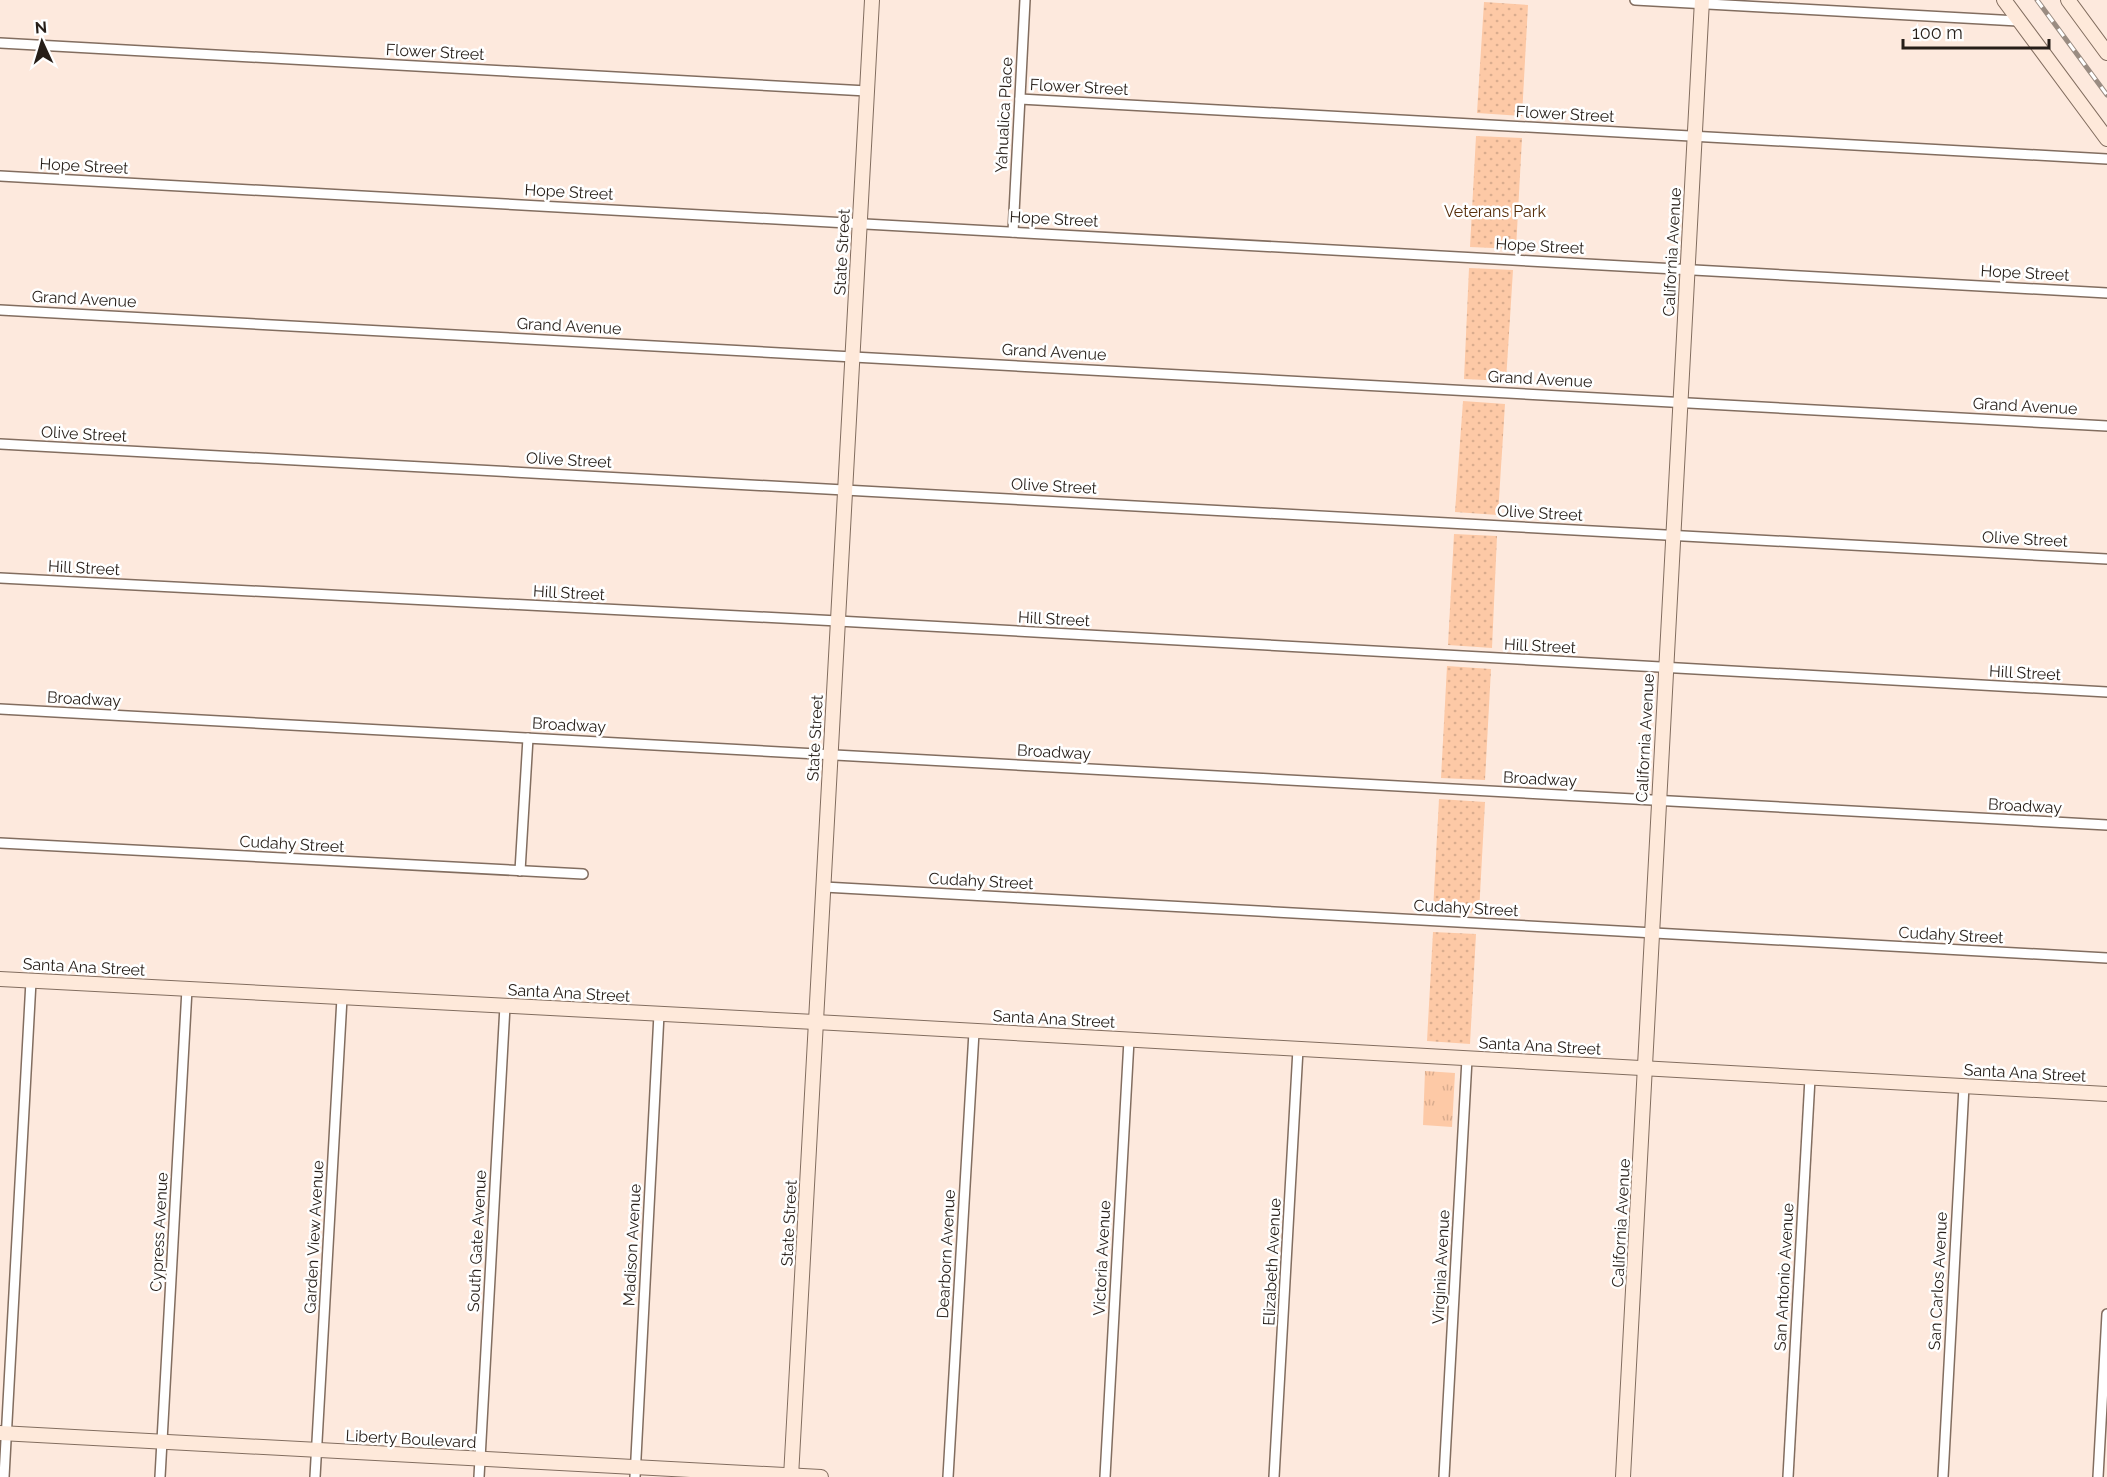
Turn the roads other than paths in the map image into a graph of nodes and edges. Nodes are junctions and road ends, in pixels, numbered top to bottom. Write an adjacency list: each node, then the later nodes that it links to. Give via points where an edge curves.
1 (872, 0): 10 (street, State Street)
2 (1025, 0): 11 (street, Yahualica Place)
3 (1635, 0): 6 (street)
4 (2004, 0): 7 (street)
5 (2068, 0): 9 (street)
6 (1702, 2): 7 (street); 12 (street, California Avenue)
7 (2018, 21): 13 (street)
8 (0, 44): 10 (street, Flower Street)
9 (2107, 52)
10 (867, 91): 16 (street, State Street)
11 (1020, 99): 12 (street, Flower Street); 17 (street, Yahualica Place)
12 (1694, 137): 14 (street, Flower Street); 18 (street, California Avenue)
13 (2107, 139)
14 (2107, 159)
15 (0, 176): 16 (street, Hope Street)
16 (860, 224): 17 (street, Hope Street); 21 (street, State Street)
17 (1013, 232): 18 (street, Hope Street)
18 (1687, 270): 19 (street, Hope Street); 22 (street, California Avenue)
19 (2107, 292)
20 (0, 310): 21 (street, Grand Avenue)
21 (853, 356): 22 (street, Grand Avenue); 25 (street, State Street)
22 (1680, 402): 23 (street, Grand Avenue); 26 (street, California Avenue)
23 (2107, 426)
24 (0, 444): 25 (street, Olive Street)
25 (845, 490): 26 (street, Olive Street); 29 (street, State Street)
26 (1673, 535): 27 (street, Olive Street); 30 (street, California Avenue)
27 (2107, 559)
28 (0, 578): 29 (street, Hill Street)
29 (838, 621): 30 (street, Hill Street); 34 (street, State Street)
30 (1665, 668): 31 (street, Hill Street); 35 (street, California Avenue)
31 (2107, 692)
32 (0, 709): 33 (street, Broadway)
33 (528, 738): 34 (street, Broadway); 38 (street)
34 (831, 755): 35 (street, Broadway); 40 (street, State Street)
35 (1658, 801): 36 (street, Broadway); 41 (street, California Avenue)
36 (2107, 825)
37 (0, 843): 38 (street, Cudahy Street)
38 (520, 871): 39 (street, Cudahy Street)
39 (583, 874)
40 (824, 887): 41 (street, Cudahy Street); 49 (street, State Street)
41 (1651, 933): 42 (street, Cudahy Street); 54 (street, California Avenue)
42 (2107, 958)
43 (0, 979): 44 (street, Santa Ana Street)
44 (31, 981): 45 (street, Santa Ana Street); 59 (street)
45 (187, 989): 46 (street, Santa Ana Street); 60 (street, Cypress Avenue)
46 (342, 998): 47 (street, Santa Ana Street); 61 (street, Garden View Avenue)
47 (505, 1006): 48 (street, Santa Ana Street); 62 (street, South Gate Avenue)
48 (660, 1014): 49 (street, Santa Ana Street); 63 (street, Madison Avenue)
49 (816, 1022): 50 (street, Santa Ana Street); 64 (street, State Street)
50 (974, 1032): 51 (street, Santa Ana Street); 70 (street, Dearborn Avenue)
51 (1129, 1040): 52 (street, Santa Ana Street); 71 (street, Victoria Avenue)
52 (1298, 1049): 53 (street, Santa Ana Street); 72 (street, Elizabeth Avenue)
53 (1467, 1059): 54 (street, Santa Ana Street); 73 (street, Virginia Avenue)
54 (1644, 1068): 55 (street, Santa Ana Street); 74 (street, California Avenue)
55 (1810, 1078): 56 (street, Santa Ana Street); 75 (street, San Antonio Avenue)
56 (1964, 1086): 57 (street, Santa Ana Street); 76 (street, San Carlos Avenue)
57 (2107, 1094)
58 (2107, 1314): 77 (street)
59 (3, 1433): 60 (street, Liberty Boulevard); 65 (street)
60 (162, 1442): 61 (street, Liberty Boulevard); 66 (street, Cypress Avenue)
61 (317, 1451): 62 (street, Liberty Boulevard); 67 (street, Garden View Avenue)
62 (480, 1459): 63 (street, Liberty Boulevard); 68 (street, South Gate Avenue)
63 (635, 1472): 64 (street, Liberty Boulevard)
64 (791, 1476): 69 (street, Liberty Boulevard)
65 (4, 1477)
66 (160, 1477)
67 (315, 1477)
68 (479, 1477)
69 (821, 1477)
70 (948, 1477)
71 (1105, 1477)
72 (1274, 1477)
73 (1444, 1477)
74 (1623, 1477)
75 (1788, 1477)
76 (1942, 1477)
77 (2098, 1477)

